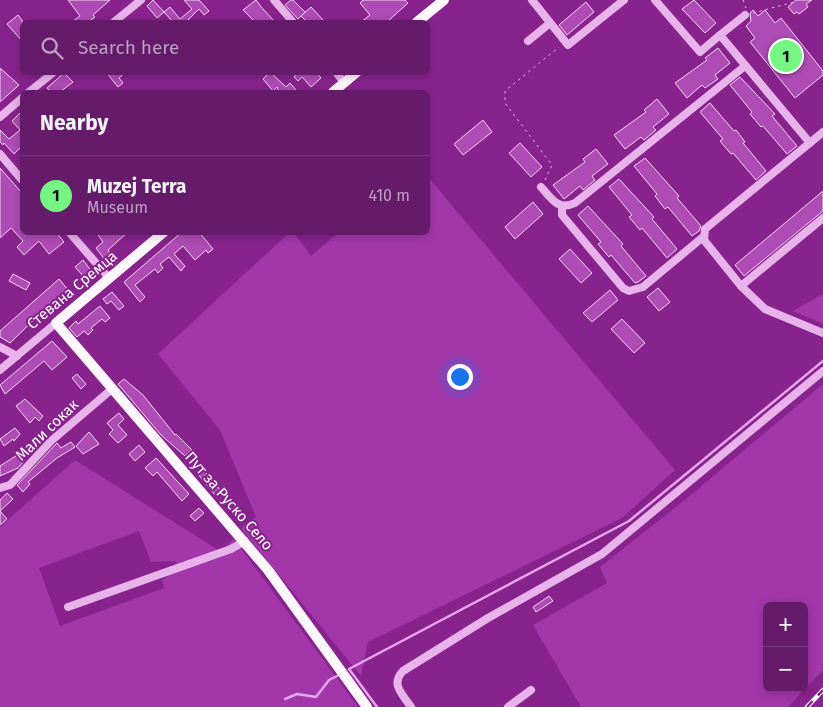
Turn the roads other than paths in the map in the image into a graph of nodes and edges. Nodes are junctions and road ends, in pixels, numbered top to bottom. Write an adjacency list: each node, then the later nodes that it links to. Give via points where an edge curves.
1 (141, 0): 8 (street)
2 (274, 0): 9 (street)
3 (444, 0): 10 (main road)
4 (532, 0): 11 (street)
5 (624, 0): 11 (street, via 568,45)
6 (655, 0): 12 (street, via 700,52)
7 (744, 15): 12 (street)
8 (116, 20)
9 (291, 20)
10 (419, 20)
11 (550, 23): 13 (street)
12 (720, 35): 14 (street)
13 (528, 41)
14 (745, 66): 24 (street); 28 (street, via 575,203)
15 (50, 75): 19 (street)
16 (338, 75): 18 (street)
17 (353, 75): 18 (main road)
18 (344, 83): 20 (main road)
19 (32, 90)
20 (335, 90)
21 (20, 100): 22 (street)
22 (0, 117)
23 (823, 132): 24 (street)
24 (810, 143): 32 (street, via 705,229)
25 (0, 154): 26 (street)
26 (20, 178)
27 (541, 187): 28 (street)
28 (562, 207): 32 (street, via 562,215 623,288 629,291 643,287)
29 (823, 218): 34 (street)
30 (72, 235): 33 (street)
31 (160, 235): 33 (main road, Стевана Сремца)
32 (703, 237): 34 (street)
33 (109, 278): 35 (main road, Стевана Сремца)
34 (740, 286): 36 (street, via 764,308)
35 (56, 323): 38 (street, Стевана Сремца); 41 (main road, Пут за Руско Село)
36 (823, 333)
37 (0, 347): 38 (street)
38 (17, 356): 39 (street, Стевана Сремца)
39 (0, 370)
40 (823, 371): 47 (street, via 610,549 488,618 403,671 397,678 397,686)
41 (112, 389): 42 (street, Мали сокак, via 51,441 10,485); 43 (main road, Пут за Руско Село)
42 (0, 488)
43 (244, 542): 44 (street); 46 (main road, Пут за Руско Село, via 302,615)
44 (68, 607)
45 (531, 690): 48 (street)
46 (367, 707)
47 (411, 707)
48 (508, 707)

